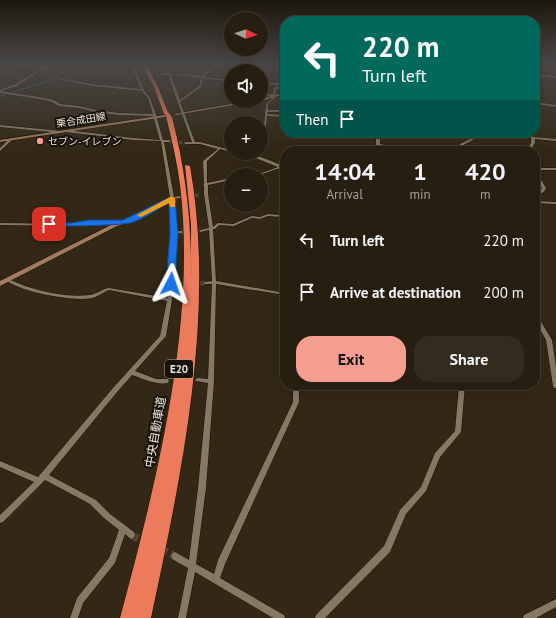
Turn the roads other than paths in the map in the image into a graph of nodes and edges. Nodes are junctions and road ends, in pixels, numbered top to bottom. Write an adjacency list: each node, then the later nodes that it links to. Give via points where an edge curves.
1 (3, 92): 21 (street, via 96,111)
2 (144, 92): 21 (street)
3 (159, 92): 19 (highway, 中央自動車道 / E20)
4 (163, 92): 19 (highway, 中央自動車道 / E20)
5 (176, 92): 12 (street)
6 (192, 92): 12 (street)
7 (275, 92): 10 (street)
8 (280, 94): 10 (main road)
9 (268, 96): 10 (street)
10 (274, 96): 11 (main road); 18 (street, via 267,104)
11 (268, 98)
12 (180, 101): 17 (street)
13 (540, 104): 15 (street)
14 (224, 106): 17 (main road, 栗合成田線)
15 (556, 106)
16 (280, 112): 18 (street)
17 (184, 113): 19 (main road, 栗合成田線); 34 (street)
18 (266, 113): 20 (street); 22 (street)
19 (170, 115): 21 (main road, 栗合成田線); 88 (highway, 中央自動車道 / E20, via 186,202 186,309 168,440); 89 (highway, 中央自動車道 / E20, via 184,151 193,202 195,308 179,440)
20 (280, 115)
21 (155, 116): 24 (main road, 栗合成田線); 29 (street)
22 (266, 116)
23 (0, 126): 24 (street)
24 (64, 132): 28 (main road, 栗合成田線); 29 (street)
25 (378, 138): 35 (street)
26 (474, 138): 37 (street)
27 (533, 138): 30 (street); 38 (street)
28 (10, 140): 31 (main road, 栗合成田線); 40 (street)
29 (162, 140): 32 (street); 52 (street)
30 (556, 140)
31 (0, 141)
32 (169, 141)
33 (186, 143): 34 (street)
34 (194, 143): 39 (street)
35 (378, 145): 36 (street)
36 (384, 146)
37 (460, 146)
38 (531, 146)
39 (219, 149): 41 (street); 49 (street, via 205,161)
40 (0, 150)
41 (224, 150)
42 (264, 160): 43 (street)
43 (280, 167): 46 (street)
44 (540, 169): 45 (street)
45 (556, 169)
46 (268, 171)
47 (224, 181): 49 (street)
48 (540, 181): 50 (street, via 544,188)
49 (205, 185): 58 (street, via 203,194)
50 (540, 192)
51 (179, 197): 52 (street)
52 (172, 198): 56 (main road, via 130,221); 61 (street)
53 (540, 202): 54 (street)
54 (556, 203)
55 (280, 216): 58 (street, via 252,217 234,225 218,224)
56 (123, 222): 57 (street, via 71,225); 62 (main road)
57 (0, 224)
58 (211, 229): 59 (street); 63 (street)
59 (201, 231)
60 (181, 232): 61 (street)
61 (174, 233): 66 (street)
62 (8, 280): 65 (main road); 69 (street, via 25,288 73,297 90,297 109,289)
63 (214, 282): 64 (street); 68 (street); 74 (street)
64 (205, 283)
65 (0, 284)
66 (171, 284): 67 (street); 69 (street)
67 (181, 284)
68 (280, 293)
69 (170, 300): 71 (street, via 163,336)
70 (540, 325): 75 (street, via 549,340)
71 (131, 372): 73 (street, via 156,381); 79 (street)
72 (198, 380): 74 (street)
73 (166, 381)
74 (211, 381): 84 (street)
75 (556, 386)
76 (296, 390): 85 (street, via 296,402 221,563)
77 (462, 390): 92 (street, via 458,432 437,455 424,489 403,512 387,549)
78 (0, 464): 79 (street)
79 (41, 479): 80 (street); 81 (street, via 93,502)
80 (0, 520)
81 (123, 528): 82 (street); 87 (street, via 112,560 80,602)
82 (131, 535)
83 (175, 556): 84 (street)
84 (192, 566): 85 (street); 90 (street)
85 (216, 579): 91 (street)
86 (556, 603): 93 (street)
87 (74, 618)
88 (128, 618)
89 (143, 618)
90 (182, 618)
91 (280, 618)
92 (319, 618)
93 (526, 618)

